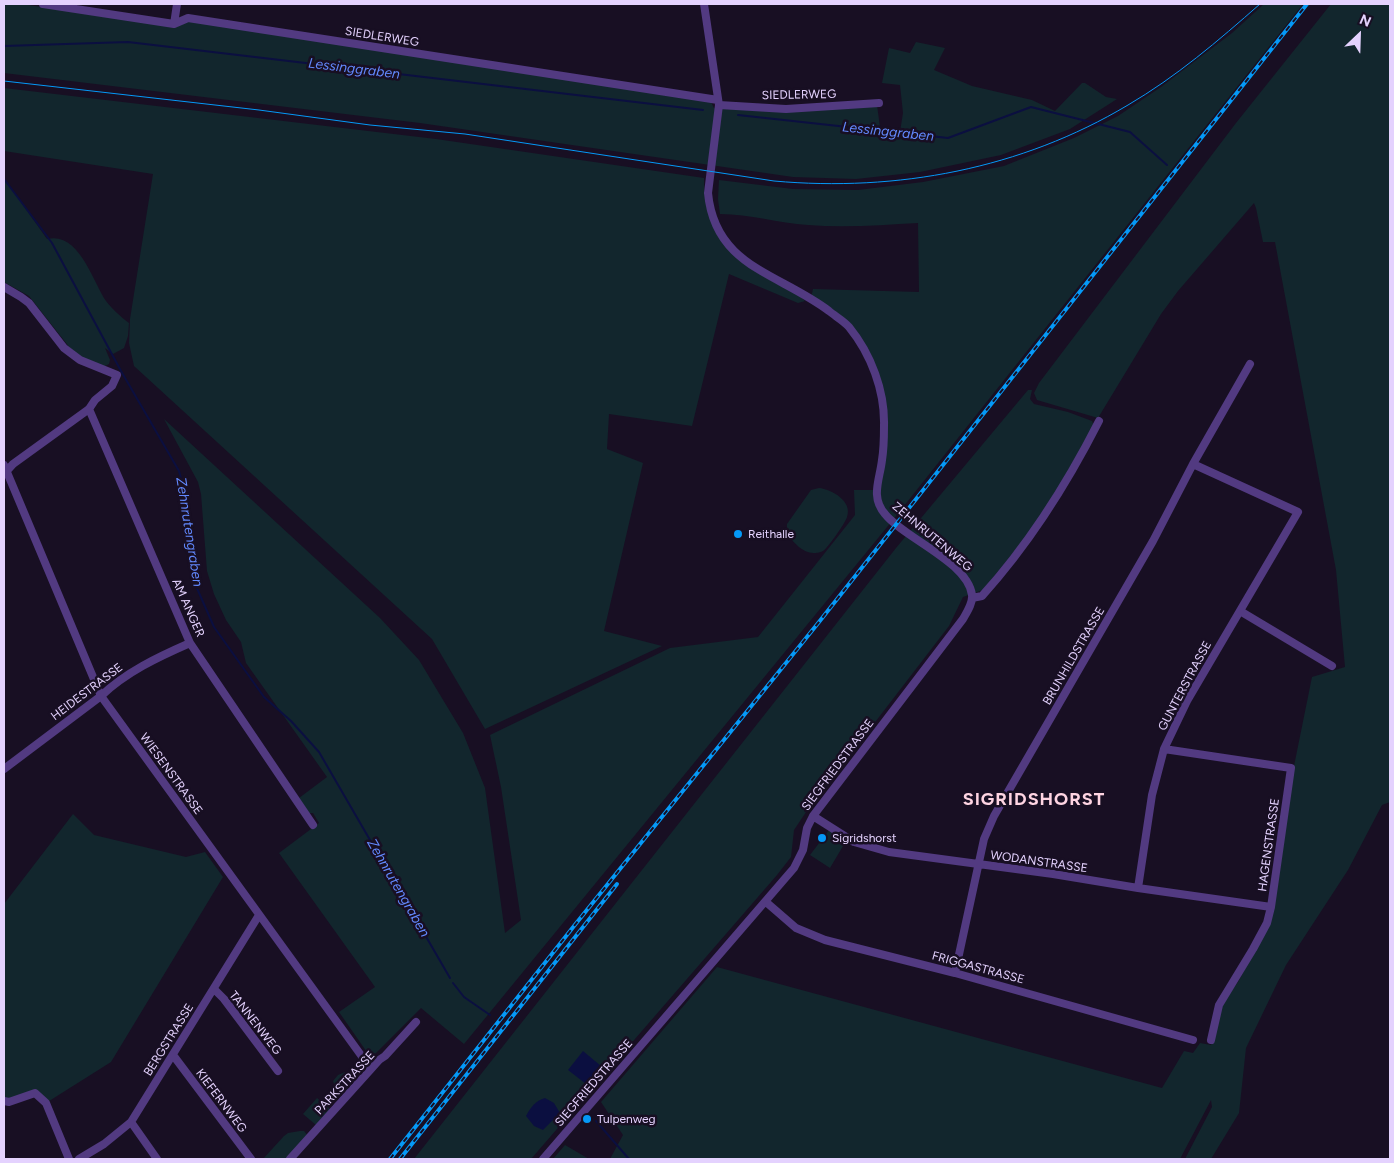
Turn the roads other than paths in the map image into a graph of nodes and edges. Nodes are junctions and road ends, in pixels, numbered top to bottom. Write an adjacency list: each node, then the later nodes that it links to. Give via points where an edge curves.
1 (43, 4): 4 (street, SIEDLERWEG)
2 (177, 4): 4 (street)
3 (704, 4): 5 (street, ZEHNRUTENWEG)
4 (174, 24): 5 (street, SIEDLERWEG, via 188,18)
5 (719, 103): 6 (street, SIEDLERWEG, via 786,109); 13 (street, ZEHNRUTENWEG, via 708,193 712,216 720,234 732,250 751,266 811,298 849,326 868,356 880,389 884,424 876,490 879,506 892,521 962,574 969,583)
6 (879, 103)
7 (4, 287): 9 (street, via 29,303 64,348 80,360 116,375 112,386)
8 (1250, 364): 11 (street, BRUNHILDSTRASSE)
9 (89, 409): 12 (street); 15 (street, AM ANGER)
10 (1098, 421): 13 (street, via 1076,466 1040,523 982,596)
11 (1193, 464): 14 (street, GUNTERSTRASSE, via 1298,512); 22 (street, BRUNHILDSTRASSE, via 1153,541 994,816)
12 (5, 470): 17 (street, WIESENSTRASSE)
13 (972, 598): 20 (street, SIEGFRIEDSTRASSE, via 963,619)
14 (1240, 611): 16 (street); 18 (street, GUNTERSTRASSE, via 1186,701)
15 (190, 642): 17 (street, HEIDESTRASSE, via 145,664); 21 (street, AM ANGER)
16 (1332, 666)
17 (101, 696): 19 (street, HEIDESTRASSE); 26 (street, WIESENSTRASSE)
18 (1164, 749): 23 (street, GUNTERSTRASSE, via 1152,795); 25 (street, HAGENSTRASSE, via 1291,768)
19 (4, 769)
20 (813, 816): 22 (street, WODANSTRASSE, via 862,845 889,852); 24 (street, SIEGFRIEDSTRASSE, via 807,828 804,850 794,868)
21 (313, 825)
22 (978, 864): 23 (street, WODANSTRASSE); 27 (street, BRUNHILDSTRASSE)
23 (1138, 888): 25 (street, WODANSTRASSE)
24 (766, 902): 27 (street, FRIGGASTRASSE, via 796,928 825,940); 42 (street, SIEGFRIEDSTRASSE)
25 (1271, 907): 31 (street, HAGENSTRASSE, via 1267,923 1219,1004)
26 (260, 915): 28 (street, BERGSTRASSE); 33 (street, WIESENSTRASSE)
27 (955, 973): 30 (street, FRIGGASTRASSE)
28 (214, 989): 32 (street, BERGSTRASSE); 34 (street, TANNENWEG)
29 (416, 1022): 33 (street, PARKSTRASSE)
30 (1193, 1040)
31 (1211, 1040)
32 (173, 1055): 36 (street, BERGSTRASSE); 40 (street, KIEFERNWEG)
33 (371, 1069): 41 (street, PARKSTRASSE)
34 (278, 1071)
35 (4, 1101): 37 (street, via 35,1093 46,1103)
36 (131, 1122): 38 (street, BERGSTRASSE); 39 (street)
37 (69, 1159)
38 (80, 1159)
39 (157, 1159)
40 (251, 1159)
41 (290, 1159)
42 (543, 1159)

